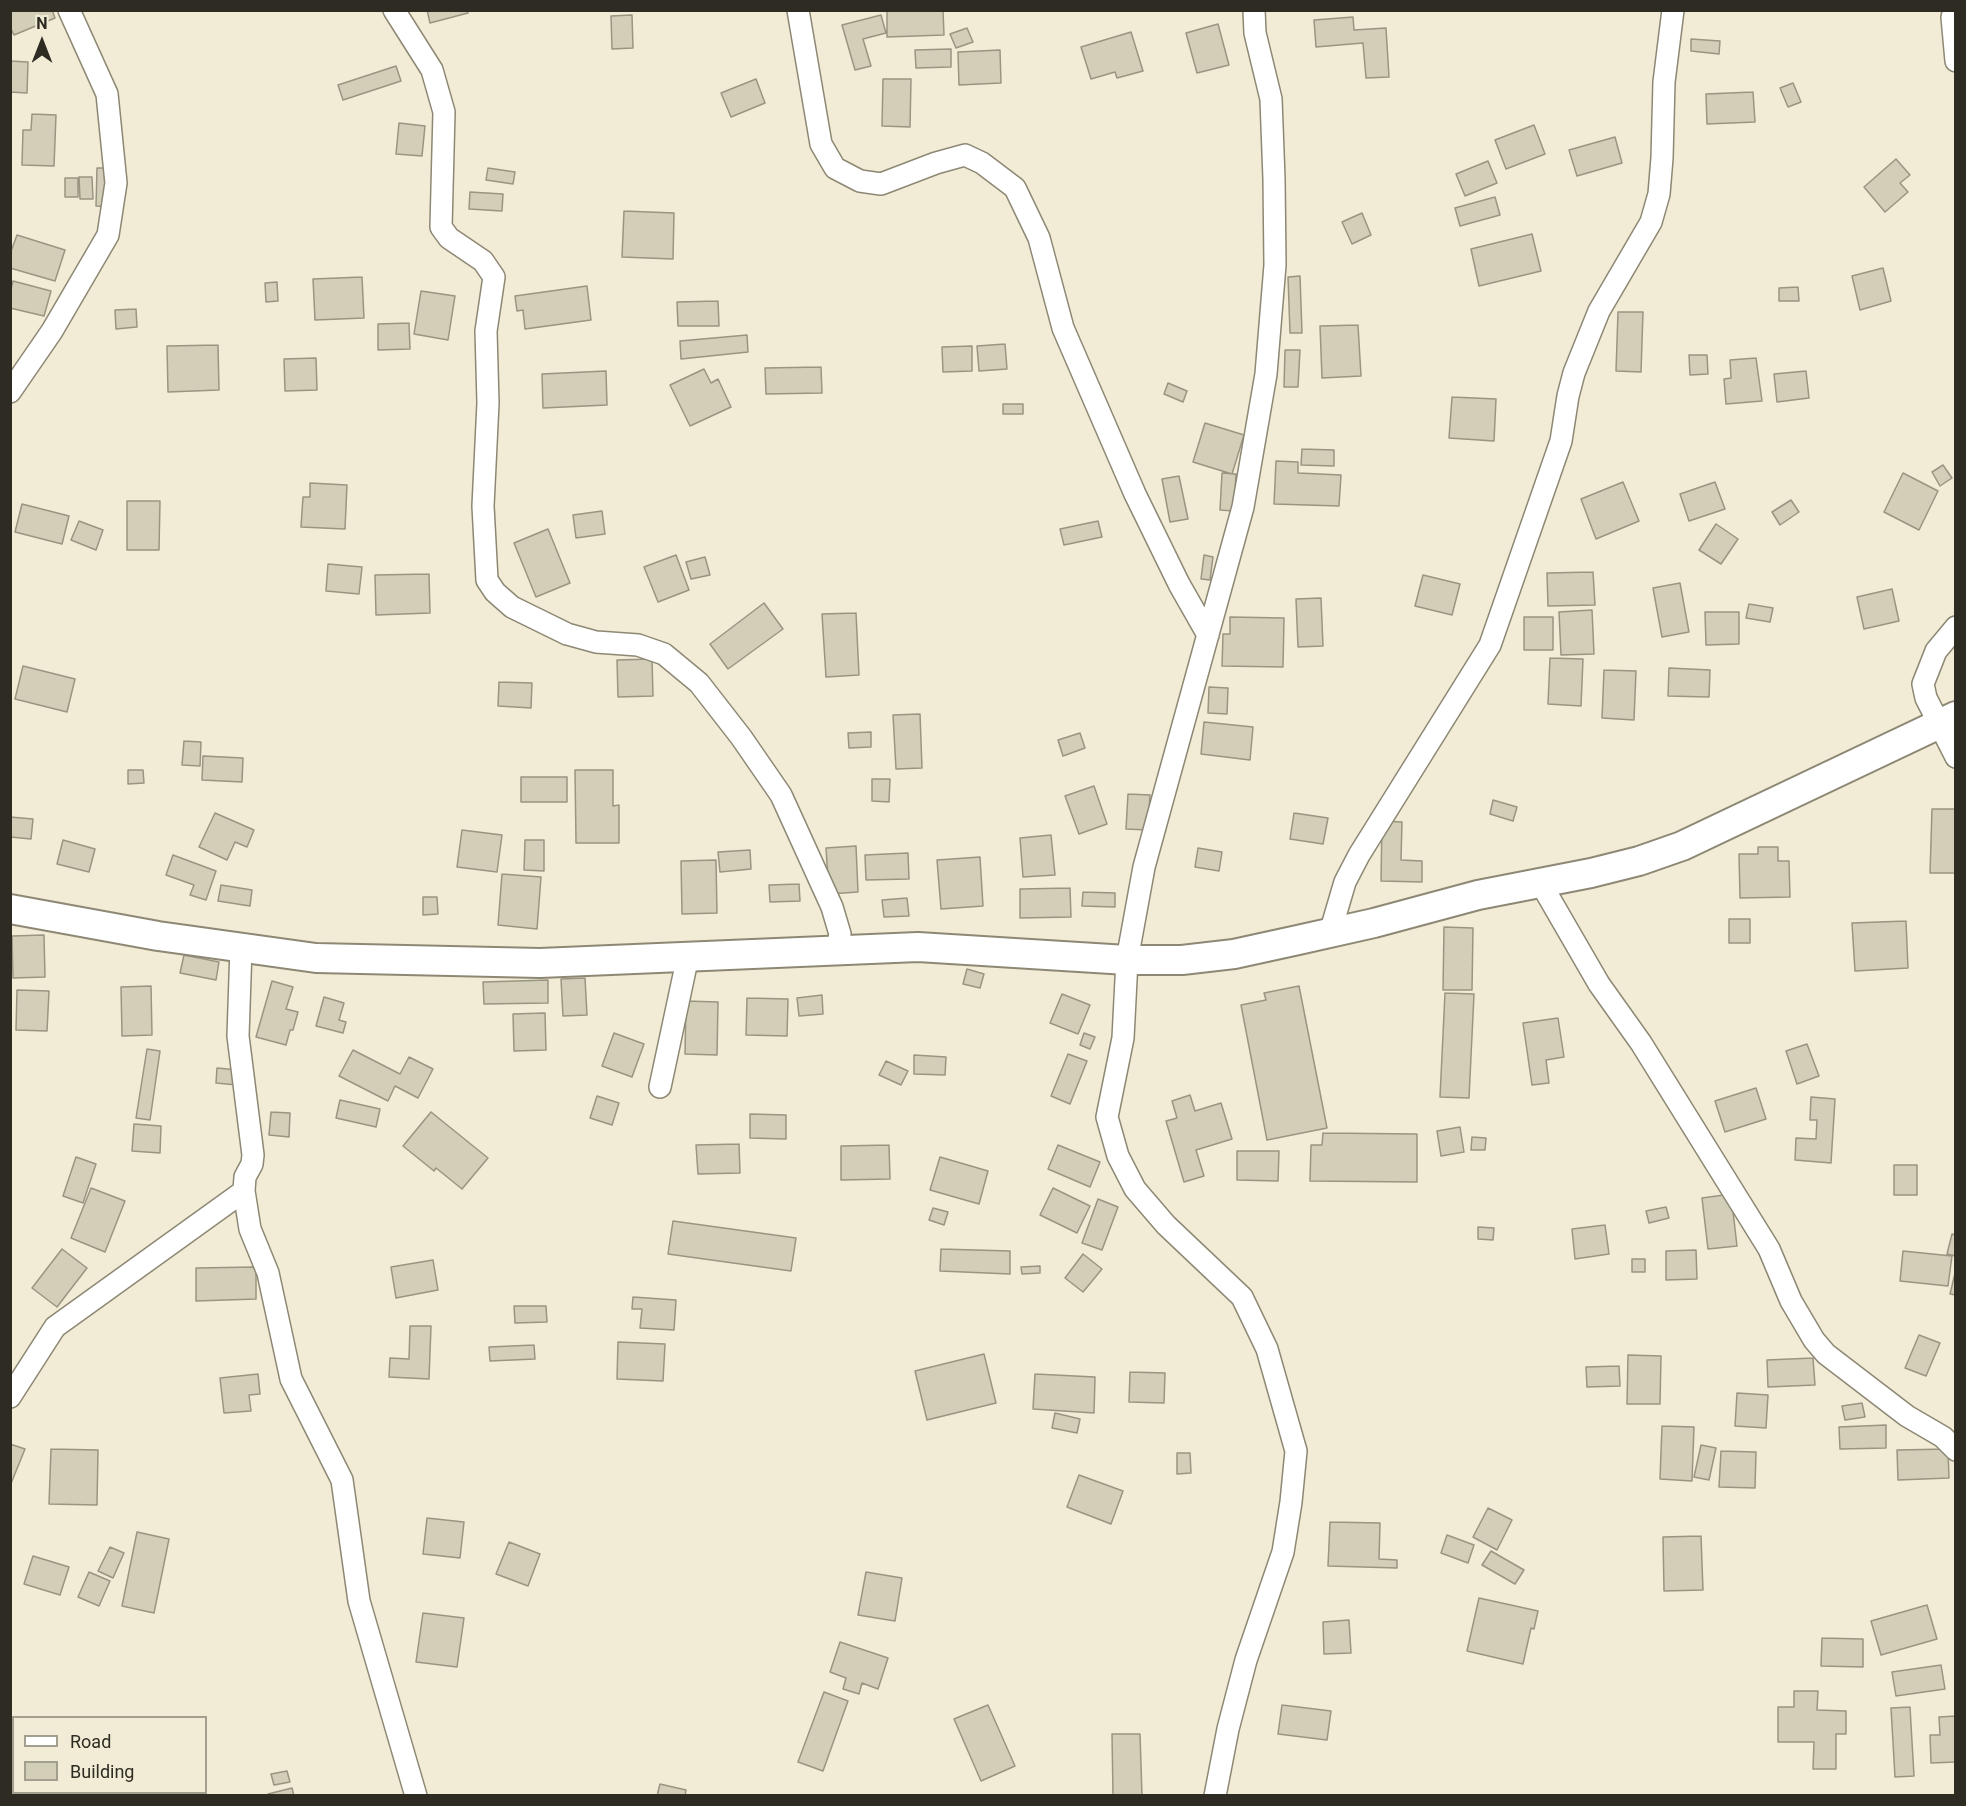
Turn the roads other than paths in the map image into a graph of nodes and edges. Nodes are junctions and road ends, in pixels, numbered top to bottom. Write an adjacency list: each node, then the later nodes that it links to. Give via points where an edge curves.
1 (69, 10): 8 (street, via 106,94 116,183 108,235 52,331)
2 (394, 10): 17 (street, via 432,70 444,112 441,227 448,238 483,261 494,276 486,331 488,404 483,506 487,580 512,607 567,634 596,642 638,645 664,654 699,683 781,795 832,907 840,934)
3 (798, 10): 10 (street, via 821,144 835,168 860,181 882,184 965,155 1015,188 1039,238 1063,328 1135,494)
4 (1254, 10): 10 (street, via 1255,33 1271,99 1275,265 1266,375 1243,507)
5 (1673, 10): 15 (street, via 1664,82 1659,194 1651,222 1599,311 1574,373 1561,441 1490,645 1359,855 1345,882)
6 (1952, 17): 7 (street)
7 (1956, 61)
8 (10, 392)
9 (1956, 627): 11 (street, via 1936,651 1923,684 1926,698)
10 (1208, 635): 19 (street, via 1144,867)
11 (1947, 719): 12 (street); 13 (main road, via 1682,846 1639,861)
12 (1956, 757)
13 (1540, 882): 15 (main road); 23 (street, via 1599,984 1647,1052 1769,1249 1814,1340 1826,1354)
14 (10, 909): 16 (main road)
15 (1330, 933): 19 (main road, via 1234,954 1182,960)
16 (241, 948): 18 (main road, via 316,958 540,963); 21 (street, via 238,1036 253,1155)
17 (837, 950): 18 (main road); 19 (main road, via 918,947)
18 (688, 956): 20 (street)
19 (1127, 960): 25 (street, via 1123,1038 1107,1117 1118,1156 1135,1189 1166,1225 1242,1297 1267,1349 1296,1451 1282,1552 1246,1660)
20 (660, 1088)
21 (244, 1191): 22 (street, via 55,1327); 24 (street, via 250,1229 268,1273 291,1379 342,1480 359,1601)
22 (10, 1397)
23 (1956, 1450)
24 (416, 1796)
25 (1215, 1796)

